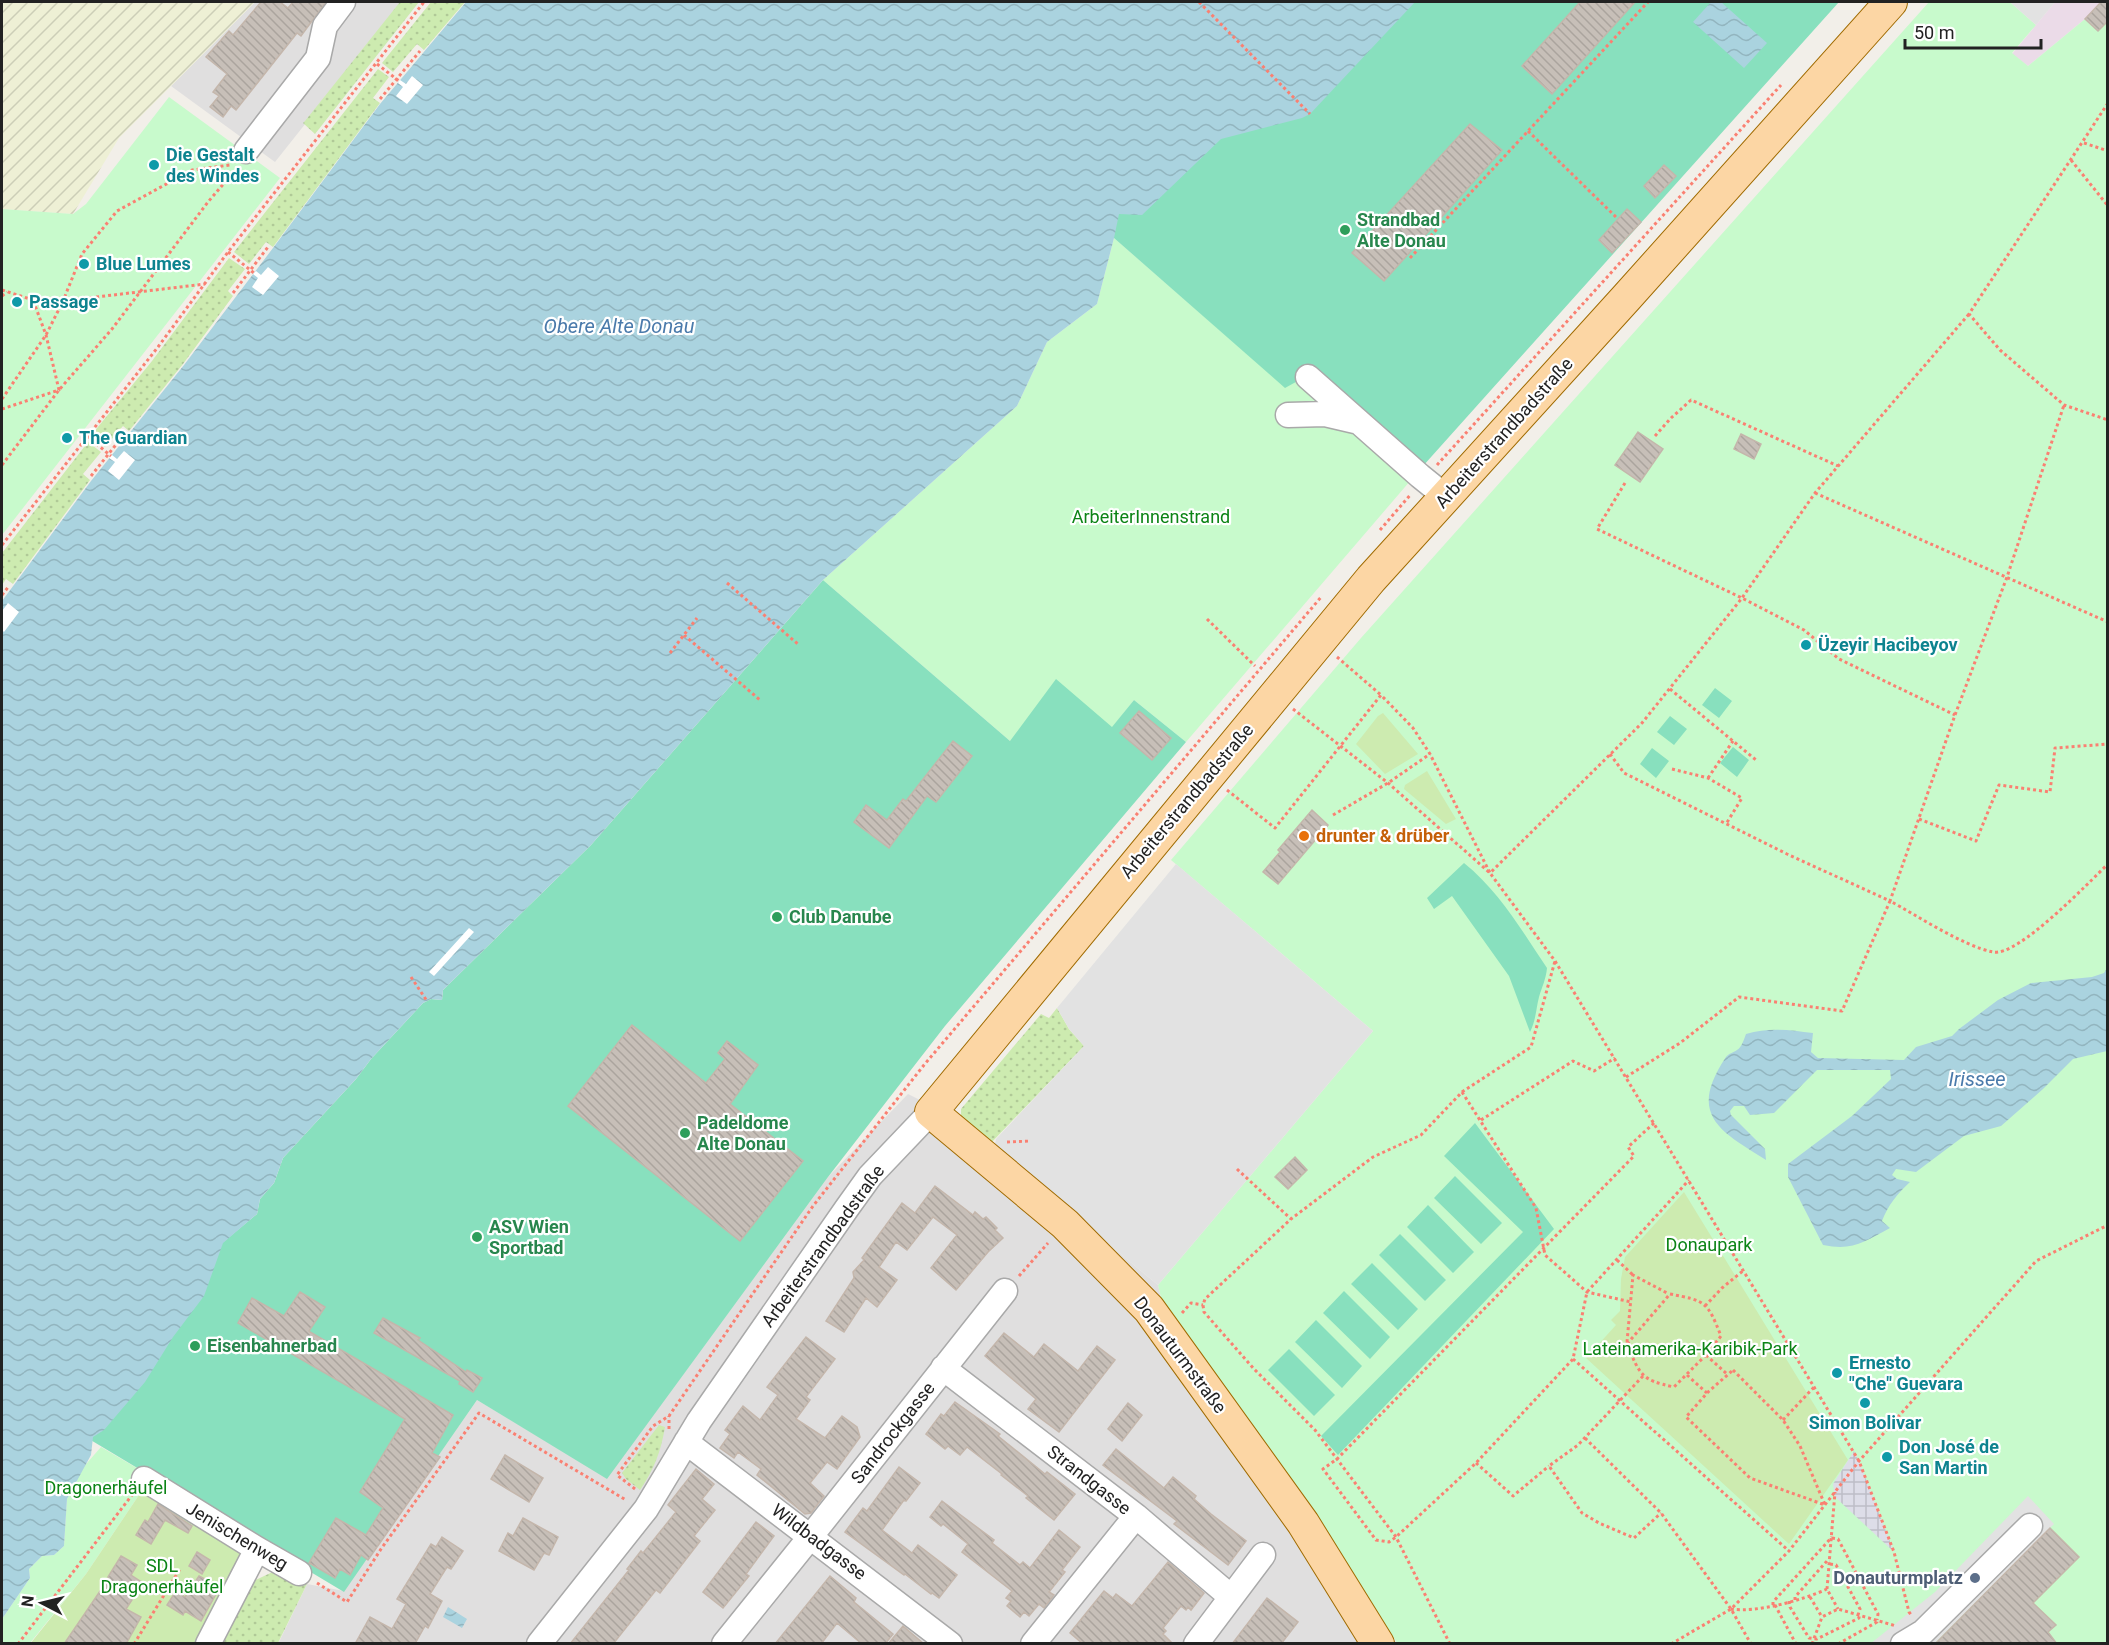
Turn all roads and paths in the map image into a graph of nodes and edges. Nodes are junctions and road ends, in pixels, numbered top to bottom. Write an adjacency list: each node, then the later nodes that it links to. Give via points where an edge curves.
1 (343, 2): 15 (street, via 325,26 318,58)
2 (424, 2): 7 (path)
3 (1199, 2): 11 (path)
4 (1648, 2): 12 (path)
5 (1890, 2): 51 (main road, Arbeiterstrandbadstraße)
6 (420, 51): 8 (path)
7 (376, 64): 8 (path); 20 (path)
8 (398, 80): 9 (path)
9 (380, 99)
10 (2108, 103): 13 (path)
11 (1311, 114)
12 (1528, 131): 18 (path); 21 (path)
13 (2083, 143): 14 (path); 16 (path)
14 (2108, 151)
15 (243, 157): 26 (path); 31 (path, via 192,170 117,211 82,254)
16 (2071, 160): 17 (path); 32 (path)
17 (2108, 206)
18 (1618, 219)
19 (268, 247): 22 (path)
20 (228, 252): 22 (path); 24 (path)
21 (1410, 258)
22 (251, 269): 23 (path); 28 (path)
23 (255, 273)
24 (205, 284): 26 (path); 43 (path)
25 (2, 290): 27 (path)
26 (143, 290): 31 (path); 35 (path)
27 (7, 292): 29 (path); 30 (path)
28 (233, 293)
29 (2, 296)
30 (33, 300): 31 (path); 33 (path)
31 (63, 301): 33 (path)
32 (1969, 314): 37 (path, via 2000,350); 47 (path)
33 (46, 335): 35 (path); 36 (path)
34 (1308, 377): 41 (street)
35 (59, 390): 38 (path); 46 (path)
36 (2, 399)
37 (2064, 405): 40 (path); 53 (path)
38 (2, 409)
39 (1288, 414): 41 (street, via 1325,414)
40 (2108, 420)
41 (1358, 421): 51 (street)
42 (126, 432): 45 (path)
43 (87, 435): 45 (path); 52 (path)
44 (1655, 436): 47 (path, via 1692,400)
45 (110, 455): 48 (path)
46 (2, 465)
47 (1838, 466): 50 (path)
48 (91, 476)
49 (1625, 483): 57 (path, via 1597,529)
50 (1815, 493): 53 (path); 57 (path)
51 (1446, 497): 62 (main road, Arbeiterstrandbadstraße)
52 (2, 545)
53 (2007, 577): 60 (path); 70 (path)
54 (727, 583): 63 (path)
55 (9, 586): 56 (path)
56 (2, 595)
57 (1742, 598): 66 (path); 70 (path, via 1804,630 1839,659)
58 (697, 618): 61 (path)
59 (1207, 619): 65 (path)
60 (2108, 622)
61 (684, 635): 64 (path); 68 (path)
62 (1319, 642): 67 (path); 94 (main road, Arbeiterstrandbadstraße)
63 (800, 645)
64 (670, 653)
65 (1255, 666)
66 (1670, 689): 71 (path); 75 (path)
67 (1381, 695): 73 (path); 74 (path, via 1413,728)
68 (760, 700)
69 (1294, 710): 73 (path)
70 (1955, 715): 82 (path)
71 (1733, 741): 76 (path); 78 (path)
72 (2108, 744): 82 (path, via 2055,748 2050,792 1999,785 1976,841)
73 (1339, 746): 79 (path); 80 (path, via 1275,828)
74 (1430, 754): 79 (path); 85 (path)
75 (1610, 754): 83 (path, via 1624,773); 85 (path)
76 (1756, 760)
77 (1672, 769): 78 (path)
78 (1708, 778): 83 (path, via 1742,798)
79 (1388, 783): 81 (path); 85 (path)
80 (1227, 790)
81 (1333, 815)
82 (1919, 819): 86 (path)
83 (1726, 824): 86 (path)
84 (2108, 864): 86 (path, via 2053,916 2012,948 1995,953 1966,942)
85 (1490, 873): 87 (path)
86 (1890, 901): 91 (path, via 1842,1011 1739,997 1680,1043)
87 (1555, 961): 90 (path); 92 (path, via 1531,1047)
88 (411, 977): 89 (path)
89 (427, 1001)
90 (1615, 1058): 91 (path); 95 (path, via 1594,1071 1573,1061)
91 (1626, 1077): 96 (path)
92 (1462, 1092): 95 (path); 99 (path, via 1421,1135 1373,1156)
93 (889, 1110): 130 (path, via 813,1206 669,1416 653,1426 617,1475)
94 (931, 1112): 100 (main road, Donauturmstraße); 123 (street, Arbeiterstrandbadstraße, via 870,1176)
95 (1481, 1120): 102 (path, via 1536,1208)
96 (1654, 1122): 98 (path); 102 (path, via 1629,1147 1634,1155)
97 (1238, 1169): 99 (path)
98 (1689, 1180): 103 (path); 104 (path)
99 (1291, 1219): 124 (path, via 1205,1299 1204,1312 1315,1430)
100 (1065, 1224): 106 (path); 166 (main road, Donauturmstraße, via 1149,1309 1303,1523)
101 (2108, 1225): 125 (path, via 2036,1262)
102 (1543, 1248): 107 (path, via 1545,1255); 124 (path)
103 (1617, 1260): 105 (path); 107 (path)
104 (1744, 1270): 110 (path); 118 (path)
105 (1633, 1275): 108 (path); 109 (path)
106 (1005, 1291): 114 (street, Sandrockgasse)
107 (1587, 1292): 109 (path); 113 (path)
108 (1670, 1294): 110 (path, via 1698,1300); 111 (path)
109 (1631, 1302): 111 (path)
110 (1705, 1306): 112 (path, via 1721,1336)
111 (1627, 1344): 117 (path)
112 (1706, 1355): 115 (path); 116 (path)
113 (1573, 1359): 120 (path); 126 (path)
114 (943, 1368): 134 (street, Strandgasse); 136 (street, Sandrockgasse)
115 (1687, 1375): 117 (path, via 1674,1386); 119 (path)
116 (1727, 1375): 119 (path); 121 (path, via 1733,1370)
117 (1643, 1376): 120 (path)
118 (1815, 1386): 121 (path); 125 (path)
119 (1707, 1393): 132 (path, via 1686,1417 1750,1478)
120 (1620, 1402): 122 (path); 140 (path)
121 (1783, 1420): 132 (path, via 1800,1446)
122 (1585, 1438): 127 (path); 133 (path)
123 (686, 1442): 136 (street, Wildbadgasse); 161 (street, Arbeiterstrandbadstraße, via 646,1509)
124 (1337, 1459): 137 (path); 137 (path, via 1323,1469 1376,1540 1389,1542)
125 (1859, 1461): 129 (path); 156 (path, via 1894,1552 1909,1612)
126 (1476, 1463): 127 (path, via 1513,1496); 137 (path)
127 (1549, 1466): 133 (path, via 1582,1513 1634,1538)
128 (144, 1479): 139 (street, Jenischenweg); 158 (path)
129 (1835, 1492): 132 (path); 138 (path)
130 (641, 1493)
131 (632, 1504): 144 (path, via 479,1413 347,1602)
132 (1825, 1505): 140 (path)
133 (1661, 1513): 151 (path)
134 (1136, 1516): 146 (street, Strandgasse); 164 (street)
135 (2030, 1526): 156 (street)
136 (812, 1536): 162 (street, Sandrockgasse); 163 (street, Wildbadgasse)
137 (1396, 1537): 167 (path)
138 (1832, 1537): 142 (path); 150 (path); 155 (path, via 1838,1539 1878,1614)
139 (257, 1549): 144 (street, Jenischenweg); 160 (street)
140 (1789, 1551): 151 (path)
141 (1263, 1555): 146 (street)
142 (1830, 1562): 145 (path); 148 (path); 153 (path, via 1836,1565 1860,1609)
143 (180, 1569): 159 (path)
144 (299, 1573)
145 (1827, 1589): 147 (path); 152 (path)
146 (1231, 1597): 165 (street)
147 (1810, 1597): 148 (path); 154 (path)
148 (1795, 1600): 149 (path)
149 (1789, 1601): 150 (path); 157 (path, via 1809,1638)
150 (1774, 1605): 151 (path, via 1745,1611); 170 (path)
151 (1731, 1609): 168 (path); 169 (path)
152 (1838, 1610): 153 (path); 154 (path)
153 (1859, 1615): 155 (path); 157 (path)
154 (1822, 1617): 157 (path)
155 (1877, 1620): 156 (path); 172 (path)
156 (1906, 1633)
157 (1814, 1639): 171 (path)
158 (18, 1644)
159 (134, 1644)
160 (208, 1644)
161 (539, 1644)
162 (724, 1644)
163 (950, 1644)
164 (1033, 1644)
165 (1197, 1644)
166 (1378, 1644)
167 (1450, 1644)
168 (1671, 1644)
169 (1751, 1644)
170 (1796, 1644)
171 (1812, 1644)
172 (1838, 1644)

